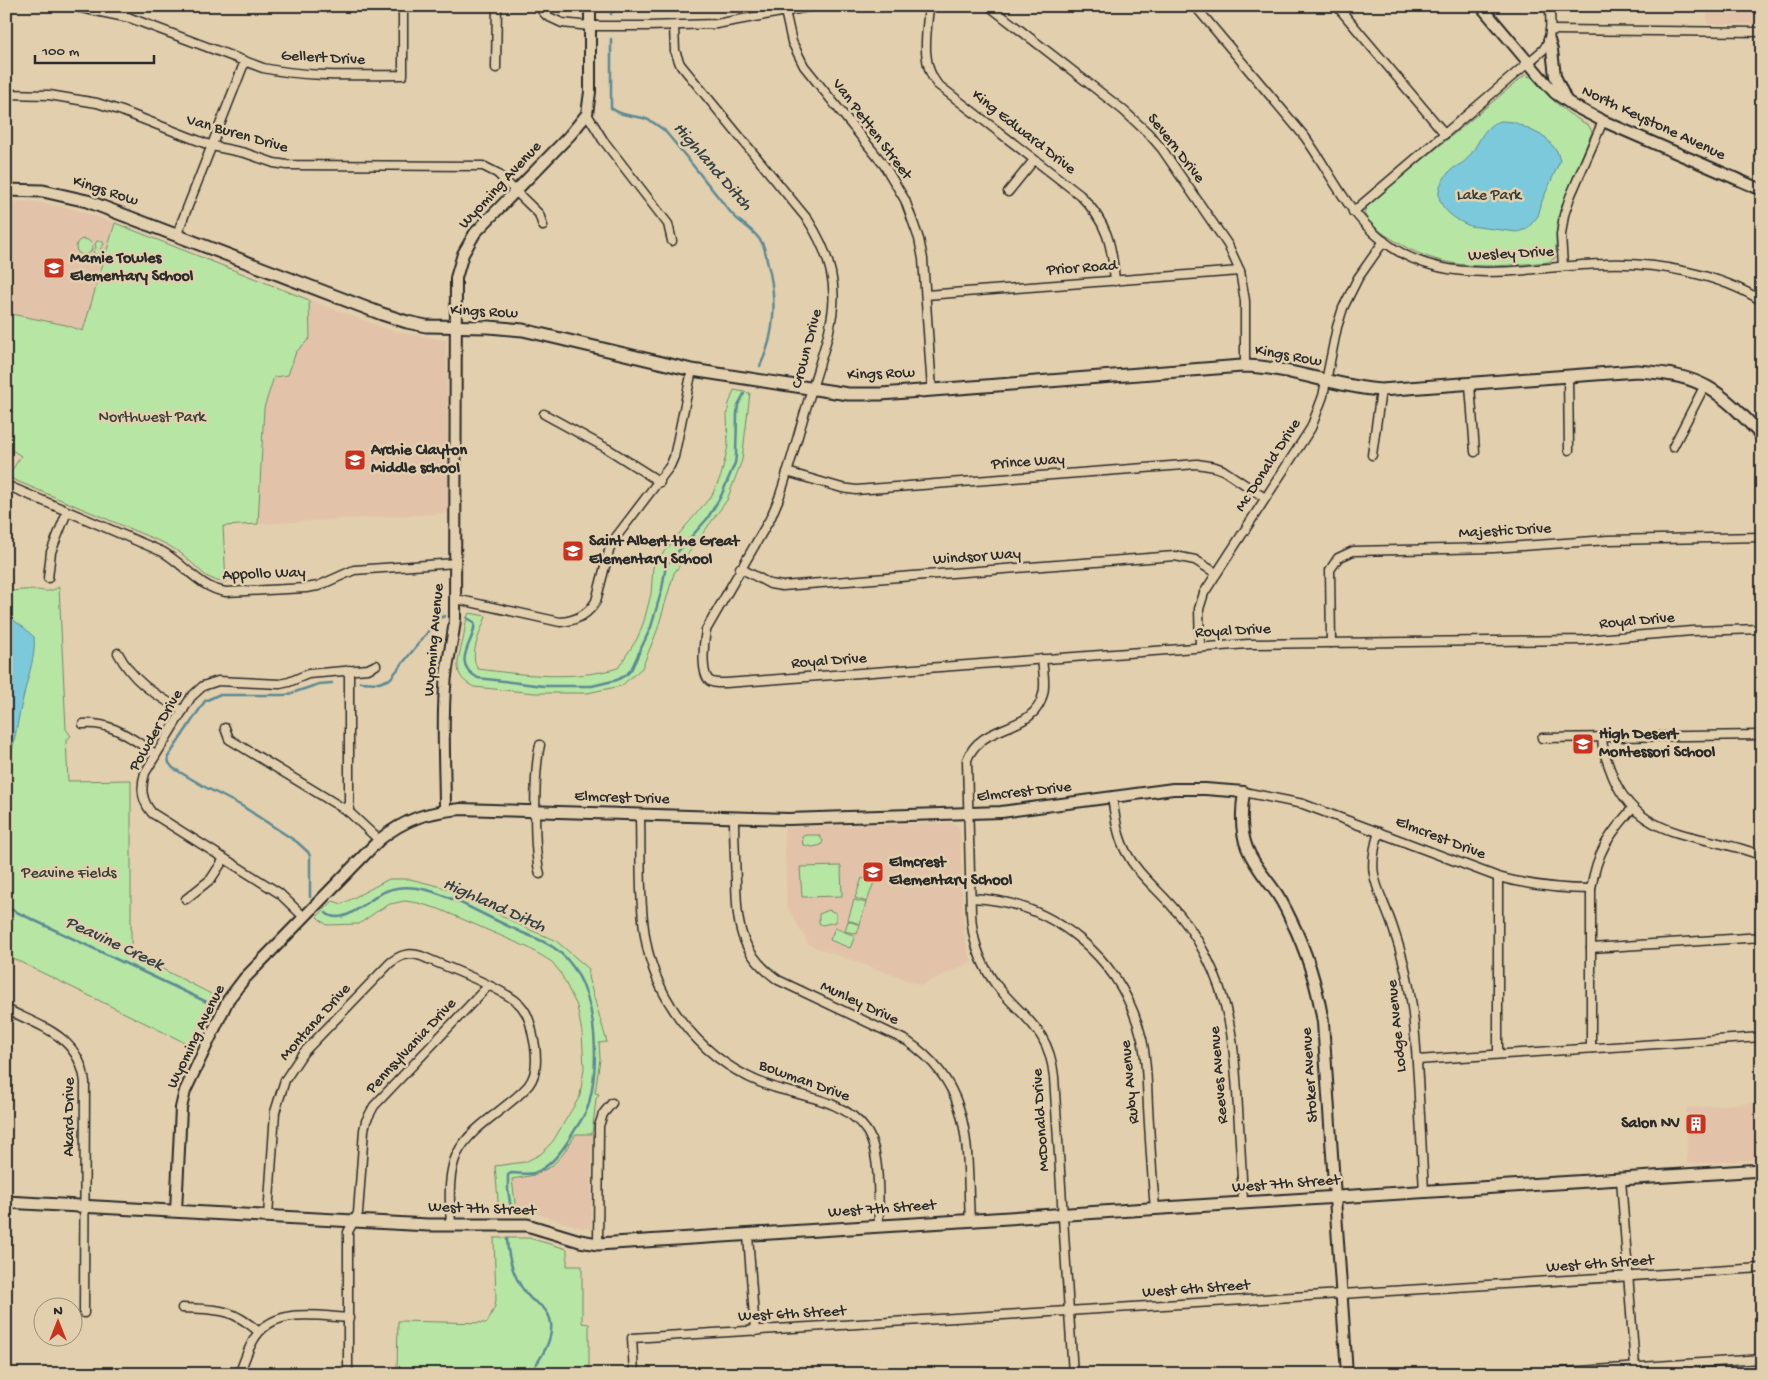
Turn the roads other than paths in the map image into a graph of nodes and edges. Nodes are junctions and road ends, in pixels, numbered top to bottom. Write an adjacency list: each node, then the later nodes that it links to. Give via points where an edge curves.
1 (71, 6): 18 (street, Gellert Drive, via 130,18)
2 (403, 6): 18 (street, Gellert Drive, via 403,75 302,74 273,70)
3 (497, 6): 20 (street)
4 (538, 6): 14 (street, via 554,20)
5 (590, 6): 14 (street)
6 (814, 6): 13 (street)
7 (929, 6): 27 (street, King Edward Drive, via 926,55 931,76)
8 (989, 6): 38 (street, Severn Drive, via 1116,104 1149,134 1228,245)
9 (1195, 6): 32 (street, Wesley Drive, via 1305,137)
10 (1337, 6): 25 (street)
11 (1481, 6): 19 (street, North Keystone Avenue)
12 (1550, 6): 17 (street)
13 (786, 12): 15 (street, via 716,24); 40 (street, Van Petten Street, via 792,42 804,66 884,165 905,200 919,239)
14 (590, 26): 15 (street); 23 (street)
15 (674, 26): 49 (street, Crown Drive, via 675,51 680,64 808,220 825,250 833,280 833,312)
16 (1762, 32): 17 (street)
17 (1550, 35): 19 (street, via 1544,50); 22 (street, via 1554,76)
18 (245, 61): 26 (street)
19 (1528, 61): 22 (street, North Keystone Avenue, via 1555,93); 25 (street)
20 (496, 68)
21 (6, 94): 26 (street, Van Buren Drive, via 49,95 97,103)
22 (1565, 99): 24 (street, North Keystone Avenue)
23 (587, 114): 30 (street, Wyoming Avenue); 35 (street, via 603,140 668,224)
24 (1603, 121): 29 (street, North Keystone Avenue); 37 (street, via 1566,206 1561,234)
25 (1445, 134): 32 (street)
26 (212, 146): 30 (street, Van Buren Drive, via 287,165 482,166 497,172); 34 (street)
27 (1034, 160): 31 (street); 39 (street, King Edward Drive, via 1080,195 1097,215 1110,240)
28 (6, 190): 34 (main road, Kings Row, via 76,197)
29 (1762, 190)
30 (516, 191): 33 (street, Van Buren Drive, via 539,214); 42 (street, Wyoming Avenue, via 476,233 463,254 456,278)
31 (1008, 192)
32 (1354, 212): 36 (street, Wesley Drive)
33 (543, 226)
34 (177, 234): 42 (main road, Kings Row, via 397,320 426,326)
35 (672, 241)
36 (1384, 241): 37 (street, Wesley Drive, via 1427,263 1465,272); 46 (street, Mc Donald Drive, via 1345,302)
37 (1563, 266): 41 (street, Wesley Drive, via 1608,264 1692,273 1724,282)
38 (1240, 271): 39 (street, Prior Road); 43 (street, Severn Drive, via 1245,301)
39 (1116, 281): 40 (street, Prior Road)
40 (926, 295): 50 (street, Van Petten Street)
41 (1762, 301)
42 (456, 327): 44 (main road, Kings Row, via 523,330); 64 (street, Wyoming Avenue)
43 (1245, 366): 46 (main road, Kings Row); 50 (main road, Kings Row)
44 (692, 370): 49 (main road, Kings Row); 59 (street, via 674,457)
45 (1568, 376): 47 (main road, Kings Row); 48 (main road, Kings Row, via 1653,372); 55 (street)
46 (1326, 381): 51 (main road, Kings Row); 61 (street, Mc Donald Drive, via 1320,409 1311,428)
47 (1470, 384): 51 (main road, Kings Row); 56 (street)
48 (1706, 384): 53 (main road, Kings Row, via 1727,400); 54 (street)
49 (812, 389): 50 (main road, Kings Row, via 860,394); 58 (street, Crown Drive)
50 (932, 390)
51 (1380, 390): 57 (street)
52 (544, 414): 59 (street)
53 (1762, 436)
54 (1673, 447)
55 (1569, 450)
56 (1474, 452)
57 (1372, 455)
58 (787, 472): 61 (street, Prince Way, via 856,490 1197,464 1222,470); 65 (street, Crown Drive, via 776,507)
59 (660, 482): 68 (street, via 613,541 596,601 580,618 560,622)
60 (6, 485): 62 (street, Appollo Way)
61 (1265, 498): 66 (street, Mc Donald Drive)
62 (67, 512): 64 (street, Appollo Way, via 163,552 201,583 217,591 306,588 359,569); 67 (street, via 51,552)
63 (1762, 538): 70 (street, Majestic Drive, via 1608,540 1494,548 1353,551 1338,558 1330,570)
64 (456, 563): 68 (street, Wyoming Avenue)
65 (740, 568): 66 (street, Windsor Way, via 770,584 782,586 1175,556 1195,560); 76 (street, Crown Drive, via 706,630 704,655)
66 (1216, 573): 71 (street, Mc Donald Drive, via 1199,609)
67 (48, 578)
68 (456, 599): 88 (street, Wyoming Avenue, via 445,685)
69 (1762, 630): 70 (street, Royal Drive, via 1584,640)
70 (1331, 643): 71 (street, Royal Drive)
71 (1200, 647): 73 (street, Royal Drive)
72 (118, 653): 77 (street, via 140,683)
73 (1042, 659): 76 (street, Royal Drive, via 726,683); 91 (street, McDonald Drive, via 1044,694 1036,710 1021,722 985,737 969,755)
74 (376, 665): 75 (street, Powder Drive)
75 (349, 670): 77 (street, Powder Drive, via 308,674 280,684 218,681 196,691); 90 (street)
76 (708, 678)
77 (183, 711): 84 (street, Powder Drive)
78 (83, 724): 84 (street, via 112,727)
79 (225, 728): 90 (street, via 229,739)
80 (1762, 735): 81 (street)
81 (1602, 737): 82 (street); 87 (street, via 1604,754 1616,782)
82 (1542, 738)
83 (540, 745): 89 (street)
84 (156, 754): 97 (street, Powder Drive, via 142,782 146,806 158,819)
85 (1244, 792): 86 (street, Elmcrest Drive, via 1173,789); 94 (street, Elmcrest Drive, via 1303,804); 116 (street, Stoker Avenue, via 1241,822 1246,847 1284,905 1315,981 1323,1022)
86 (1112, 797): 91 (street, Elmcrest Drive, via 1018,811); 118 (street, Reeves Avenue, via 1126,852 1187,924 1222,993 1234,1048)
87 (1633, 808): 96 (street, via 1652,822 1682,836 1725,843); 100 (street, via 1615,828 1600,853)
88 (445, 810): 89 (street, Elmcrest Drive); 95 (street, Wyoming Avenue, via 410,820)
89 (536, 811): 92 (street, Elmcrest Drive); 98 (street)
90 (349, 812): 95 (street)
91 (968, 814): 93 (street, Elmcrest Drive); 101 (street, McDonald Drive)
92 (640, 815): 93 (street, Elmcrest Drive); 127 (street, Bowman Drive, via 645,935 658,979 673,1009 704,1046 740,1072 766,1085 836,1106 859,1121 873,1145)
93 (734, 818): 125 (street, Munley Drive, via 737,912 746,945 763,968 778,980 907,1041 940,1070 952,1089 963,1120)
94 (1379, 832): 99 (street, Elmcrest Drive); 111 (street, Lodge Avenue, via 1373,873 1407,977)
95 (378, 840): 103 (street, Wyoming Avenue)
96 (1762, 856)
97 (224, 859): 102 (street, via 211,879); 103 (street, Powder Drive, via 279,893)
98 (540, 874)
99 (1498, 876): 100 (street, Elmcrest Drive, via 1530,884); 110 (street)
100 (1591, 889): 105 (street)
101 (971, 898): 120 (street, Ruby Avenue, via 1018,905 1056,922 1094,952 1114,976 1137,1023 1145,1056); 122 (street, McDonald Drive, via 972,928 982,962 995,984 1040,1032 1050,1056)
102 (186, 899)
103 (304, 917): 121 (street, Wyoming Avenue, via 235,989 188,1082 181,1108)
104 (1762, 937): 105 (street)
105 (1591, 948): 109 (street)
106 (488, 986): 123 (street, Montana Drive, via 421,956 402,955 390,963 303,1053 285,1080 274,1112); 124 (street, Pennsylvania Drive, via 370,1113 364,1130 359,1208); 126 (street, Montana Drive, via 510,996 526,1013 535,1050 535,1072 526,1089 474,1132 457,1155 451,1182)
107 (6, 1009): 119 (street, Akard Drive, via 58,1035 80,1060 85,1082)
108 (1762, 1037): 109 (street)
109 (1591, 1048): 110 (street)
110 (1498, 1054): 111 (street)
111 (1416, 1060): 115 (street, Lodge Avenue)
112 (612, 1103): 129 (street, via 599,1126)
113 (1762, 1170): 114 (main road, West 7th Street)
114 (1621, 1179): 115 (main road, West 7th Street); 131 (street)
115 (1424, 1192): 116 (main road, West 7th Street)
116 (1334, 1198): 118 (main road, West 7th Street); 132 (street, Stoker Avenue)
117 (6, 1202): 119 (main road, West 7th Street)
118 (1244, 1204): 120 (main road, West 7th Street)
119 (84, 1206): 121 (main road, West 7th Street); 135 (street, Akard Drive)
120 (1154, 1210): 122 (main road, West 7th Street)
121 (176, 1211): 123 (main road, West 7th Street)
122 (1062, 1215): 125 (main road, West 7th Street); 134 (street, McDonald Drive)
123 (268, 1216): 124 (main road, West 7th Street)
124 (353, 1221): 126 (main road, West 7th Street); 136 (street, Pennsylvania Drive, via 348,1232)
125 (970, 1221): 127 (main road, West 7th Street)
126 (451, 1226): 129 (main road, West 7th Street, via 527,1225)
127 (879, 1227): 128 (main road, West 7th Street)
128 (748, 1235): 129 (main road, West 7th Street); 137 (street)
129 (598, 1244)
130 (1762, 1268): 131 (street, West 6th Street)
131 (1629, 1277): 132 (street, West 6th Street); 140 (street)
132 (1342, 1295): 134 (street, West 6th Street); 145 (street, Stoker Avenue)
133 (182, 1308): 138 (street, via 232,1313)
134 (1069, 1312): 137 (street, West 6th Street); 144 (street, McDonald Drive)
135 (84, 1313)
136 (349, 1318): 138 (street, via 285,1316 267,1324); 142 (street, Pennsylvania Drive)
137 (755, 1331): 143 (street, West 6th Street, via 632,1338)
138 (259, 1332): 141 (street)
139 (1762, 1359): 140 (street)
140 (1635, 1367): 146 (street)
141 (239, 1374)
142 (348, 1374)
143 (634, 1374)
144 (1073, 1374)
145 (1347, 1374)
146 (1534, 1374)

